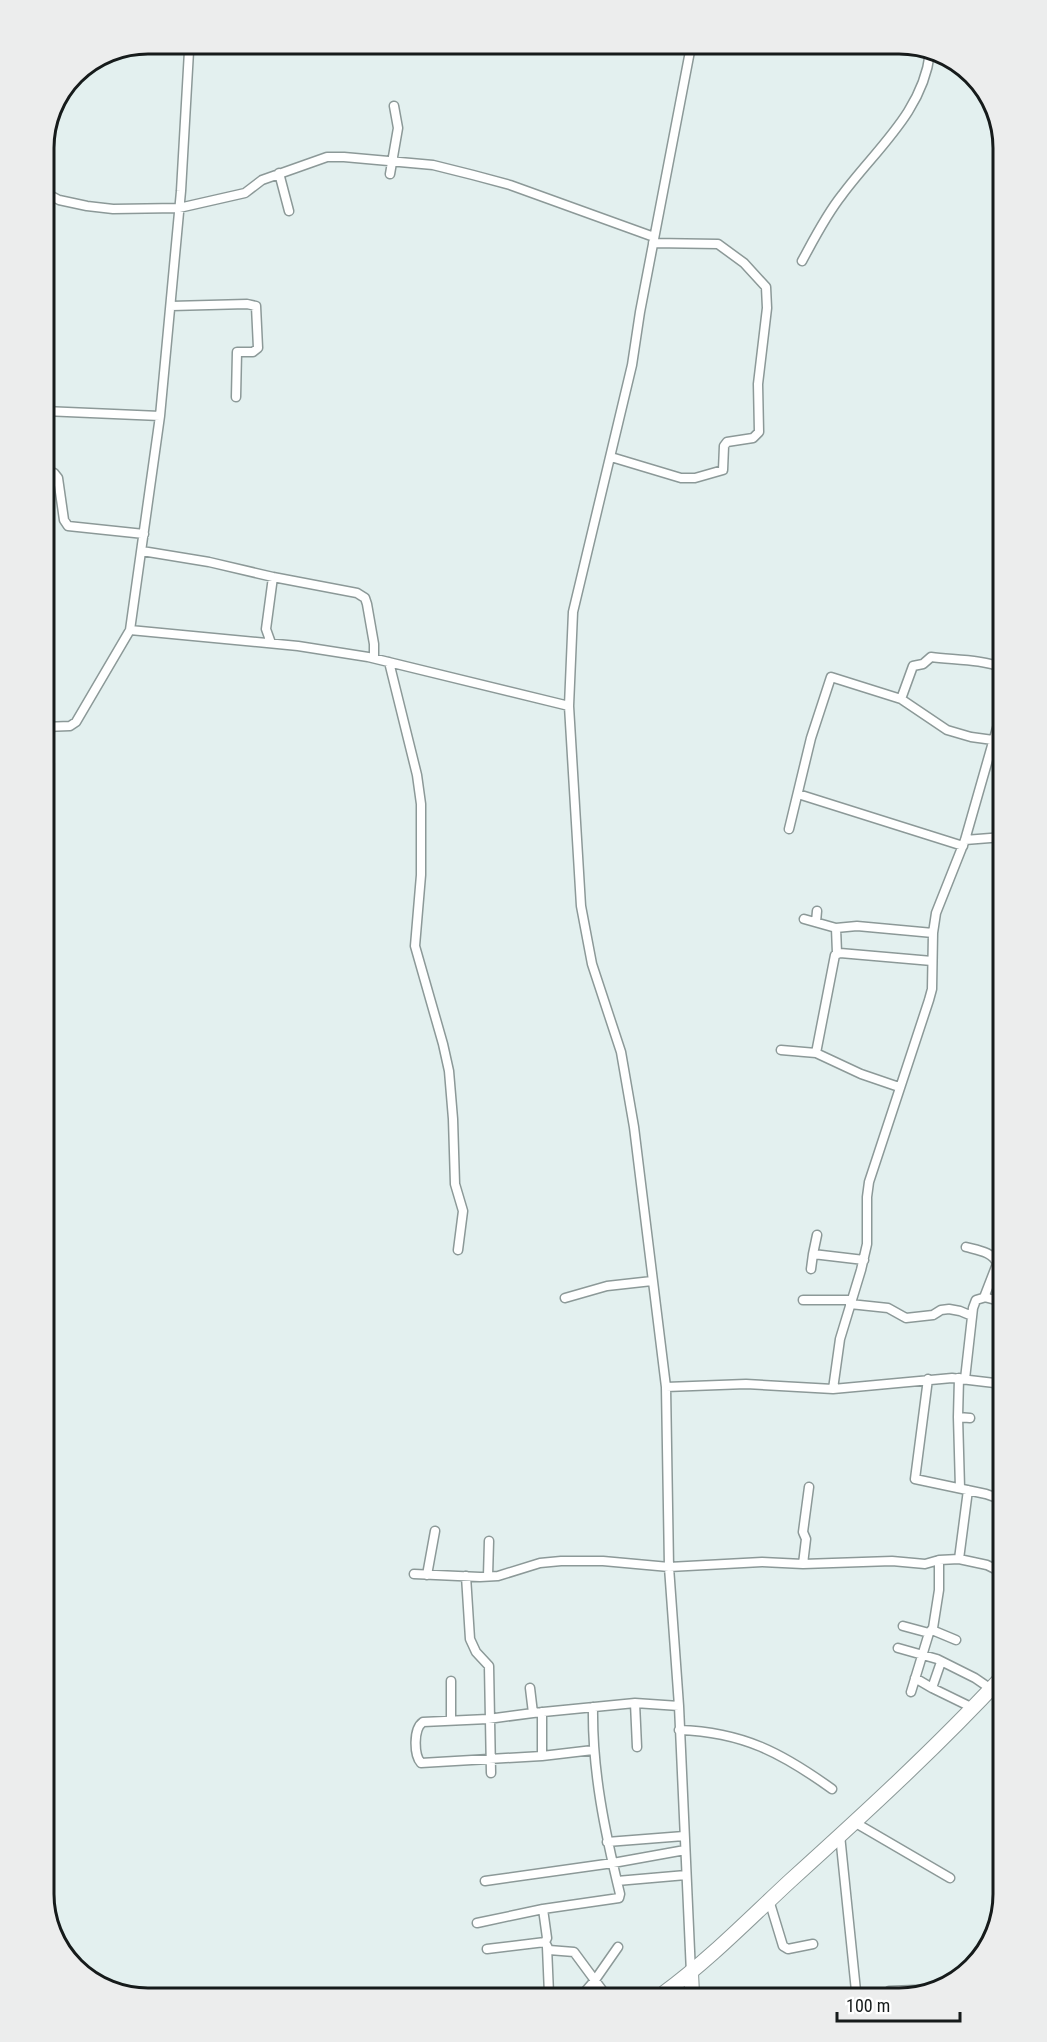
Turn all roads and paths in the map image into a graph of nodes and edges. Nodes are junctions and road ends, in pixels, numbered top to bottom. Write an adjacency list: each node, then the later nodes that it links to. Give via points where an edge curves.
1 (189, 54): 9 (street)
2 (690, 54): 11 (street)
3 (929, 59): 12 (street, via 905,117 842,193)
4 (394, 106): 5 (street, via 398,128)
5 (392, 163): 6 (street, via 327,157); 7 (street); 11 (street, via 433,165 510,185)
6 (279, 173): 9 (street, via 245,193); 10 (street)
7 (390, 174)
8 (54, 197): 9 (street, via 112,209)
9 (179, 208): 13 (street)
10 (289, 211)
11 (653, 240): 17 (street, via 632,365); 17 (street, via 718,244 744,263 766,287 758,384 759,432 753,438 727,442 723,470 695,478 681,478)
12 (802, 261)
13 (171, 306): 14 (street, via 256,306 258,348 255,352 237,352); 16 (street)
14 (236, 397)
15 (54, 411): 16 (street)
16 (160, 416): 19 (street)
17 (611, 457): 28 (street, via 573,612)
18 (54, 472): 19 (street, via 68,526)
19 (144, 534): 20 (street)
20 (142, 551): 21 (street); 22 (street)
21 (273, 577): 23 (street, via 266,629); 24 (street, via 361,595 371,621)
22 (130, 630): 23 (street); 29 (street, via 76,722)
23 (270, 644): 24 (street)
24 (374, 658): 25 (street)
25 (389, 662): 28 (street); 47 (street, via 421,804 415,946 449,1071 456,1186 463,1212)
26 (993, 665): 27 (street, via 931,657 912,666)
27 (901, 699): 30 (street, via 947,730); 31 (street, via 831,677)
28 (569, 706): 53 (street, via 581,906 591,960 621,1052)
29 (54, 727)
30 (993, 740): 34 (street)
31 (798, 794): 32 (street); 34 (street)
32 (789, 829)
33 (993, 839): 34 (street)
34 (964, 843): 39 (street, via 939,901)
35 (817, 911): 37 (street)
36 (804, 919): 37 (street)
37 (816, 922): 38 (street)
38 (836, 928): 39 (street, via 857,926); 40 (street)
39 (933, 933): 41 (street)
40 (837, 953): 41 (street); 43 (street)
41 (933, 962): 44 (street, via 929,1000)
42 (781, 1050): 43 (street)
43 (816, 1053): 44 (street)
44 (899, 1087): 50 (street, via 869,1182)
45 (817, 1235): 48 (street)
46 (966, 1247): 49 (street)
47 (458, 1250)
48 (813, 1254): 50 (street); 51 (street)
49 (993, 1256)
50 (864, 1260): 58 (street)
51 (811, 1269)
52 (993, 1276): 54 (street)
53 (652, 1281): 55 (street, via 607,1286); 63 (street)
54 (986, 1297): 56 (street); 59 (street, via 975,1301)
55 (565, 1298)
56 (993, 1299)
57 (803, 1300): 58 (street)
58 (851, 1302): 59 (street, via 888,1308 906,1318 933,1315 941,1310); 64 (street, via 840,1339)
59 (972, 1316): 61 (street)
60 (927, 1379): 61 (street); 64 (street); 68 (street, via 915,1478)
61 (962, 1379): 62 (street); 65 (street)
62 (993, 1383)
63 (666, 1387): 64 (street, via 746,1384); 75 (street)
64 (833, 1389)
65 (958, 1417): 66 (street); 68 (street)
66 (970, 1418)
67 (809, 1487): 74 (street)
68 (964, 1489): 69 (street); 72 (street)
69 (993, 1497)
70 (435, 1531): 78 (street)
71 (489, 1542): 80 (street)
72 (959, 1559): 73 (street); 76 (street)
73 (939, 1560): 74 (street, via 925,1564); 82 (street, via 939,1590)
74 (803, 1564): 75 (street)
75 (669, 1567): 80 (street, via 561,1561); 94 (street)
76 (993, 1568)
77 (414, 1574): 78 (street)
78 (427, 1575): 79 (street)
79 (466, 1576): 80 (street); 98 (street, via 470,1639 489,1666)
80 (488, 1576)
81 (903, 1626): 82 (street)
82 (930, 1631): 83 (street); 85 (street)
83 (956, 1640)
84 (898, 1648): 85 (street)
85 (922, 1654): 86 (street); 87 (street)
86 (941, 1662): 90 (street); 91 (street)
87 (915, 1678): 90 (street); 92 (street)
88 (451, 1681): 99 (street)
89 (530, 1688): 97 (street)
90 (932, 1688): 96 (street)
91 (991, 1689): 96 (main road)
92 (911, 1692)
93 (635, 1703): 94 (street); 95 (street); 101 (street)
94 (678, 1706): 100 (street)
95 (593, 1707): 97 (street); 102 (street)
96 (973, 1707): 107 (main road)
97 (537, 1712): 98 (street); 103 (street)
98 (488, 1719): 99 (street); 104 (street)
99 (451, 1720): 104 (street, via 419,1724 418,1761)
100 (680, 1731): 106 (street, via 705,1731 767,1748); 109 (street)
101 (637, 1747)
102 (593, 1750): 103 (street); 110 (street)
103 (542, 1756): 104 (street)
104 (490, 1759): 105 (street)
105 (491, 1773)
106 (832, 1789)
107 (854, 1822): 108 (main road); 114 (street)
108 (840, 1835): 117 (main road); 131 (street)
109 (684, 1836): 110 (street); 111 (street)
110 (607, 1842): 112 (street)
111 (685, 1850): 112 (street); 113 (street)
112 (613, 1863): 115 (street); 116 (street)
113 (686, 1875): 116 (street); 124 (street)
114 (950, 1878)
115 (485, 1881)
116 (617, 1881): 118 (street, via 620,1894 616,1900)
117 (770, 1900): 121 (street, via 783,1946); 124 (main road)
118 (543, 1909): 119 (street); 120 (street)
119 (477, 1923)
120 (546, 1944): 123 (street); 125 (street, via 549,1950 576,1953); 126 (street)
121 (813, 1944)
122 (618, 1947): 125 (street)
123 (487, 1949)
124 (691, 1973): 129 (main road); 130 (main road)
125 (596, 1980): 127 (street); 128 (street)
126 (549, 1988)
127 (589, 1988)
128 (601, 1988)
129 (671, 1988)
130 (692, 1988)
131 (856, 1988)

